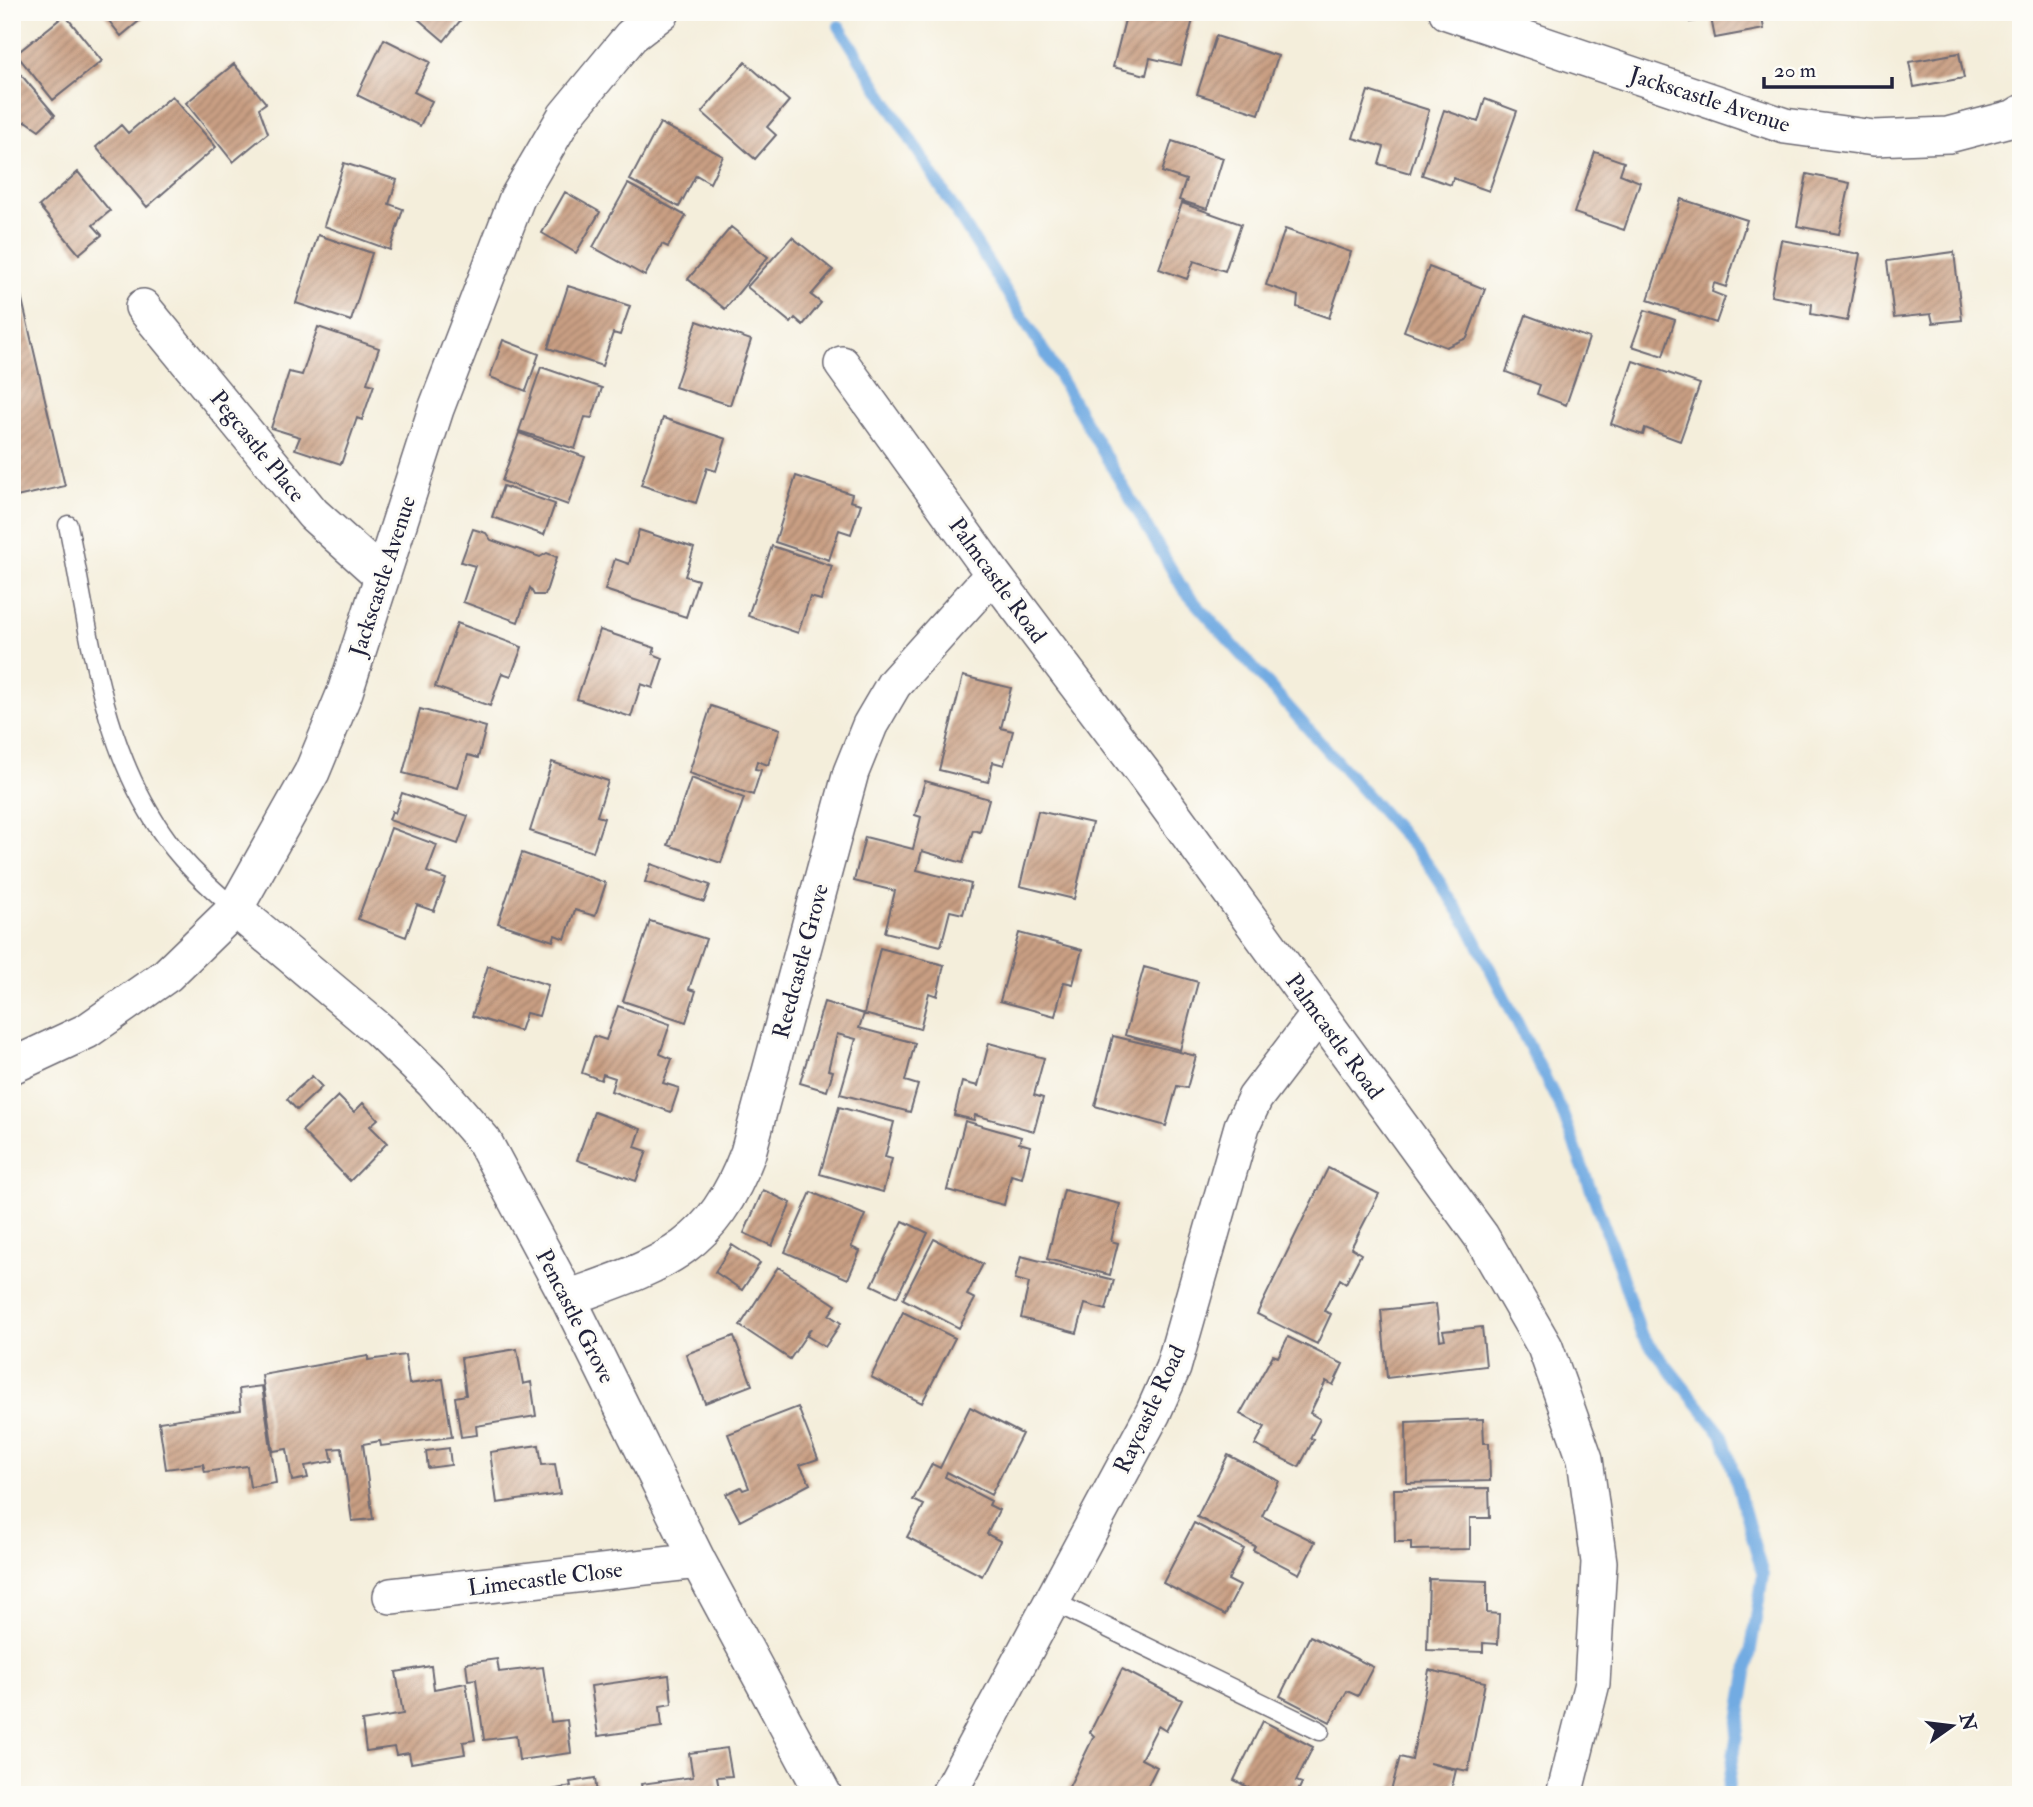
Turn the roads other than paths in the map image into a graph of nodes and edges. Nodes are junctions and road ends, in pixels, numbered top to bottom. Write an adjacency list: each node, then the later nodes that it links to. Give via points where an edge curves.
1 (662, 12): 8 (street, Jackscastle Avenue, via 631,36 565,116 517,198 436,409)
2 (1447, 12): 3 (street, Jackscastle Avenue, via 1785,126 1874,138 1948,135)
3 (2021, 113)
4 (144, 307): 8 (street, Pegcastle Place, via 313,514)
5 (842, 364): 7 (street, Palmcastle Road)
6 (68, 525): 9 (lane, via 117,745 168,841)
7 (993, 574): 10 (street, Palmcastle Road); 12 (street, Reedcastle Grove, via 894,684 870,725 850,772 748,1153 719,1213 657,1265)
8 (382, 576): 9 (street, Jackscastle Avenue, via 345,692 312,772)
9 (235, 909): 11 (street, Jackscastle Avenue, via 167,975 99,1023); 12 (street, Pencastle Grove, via 378,1029 433,1082 484,1141)
10 (1319, 1014): 15 (street, Raycastle Road, via 1255,1098 1242,1126 1173,1368); 19 (street, Palmcastle Road, via 1481,1236 1545,1347 1585,1459 1599,1562 1593,1670)
11 (12, 1066)
12 (568, 1298): 13 (street, Pencastle Grove)
13 (698, 1561): 14 (street, Limecastle Close); 17 (street, Pencastle Grove)
14 (391, 1596)
15 (1052, 1601): 16 (lane); 18 (street, Raycastle Road)
16 (1320, 1731)
17 (824, 1795)
18 (948, 1795)
19 (1564, 1795)

